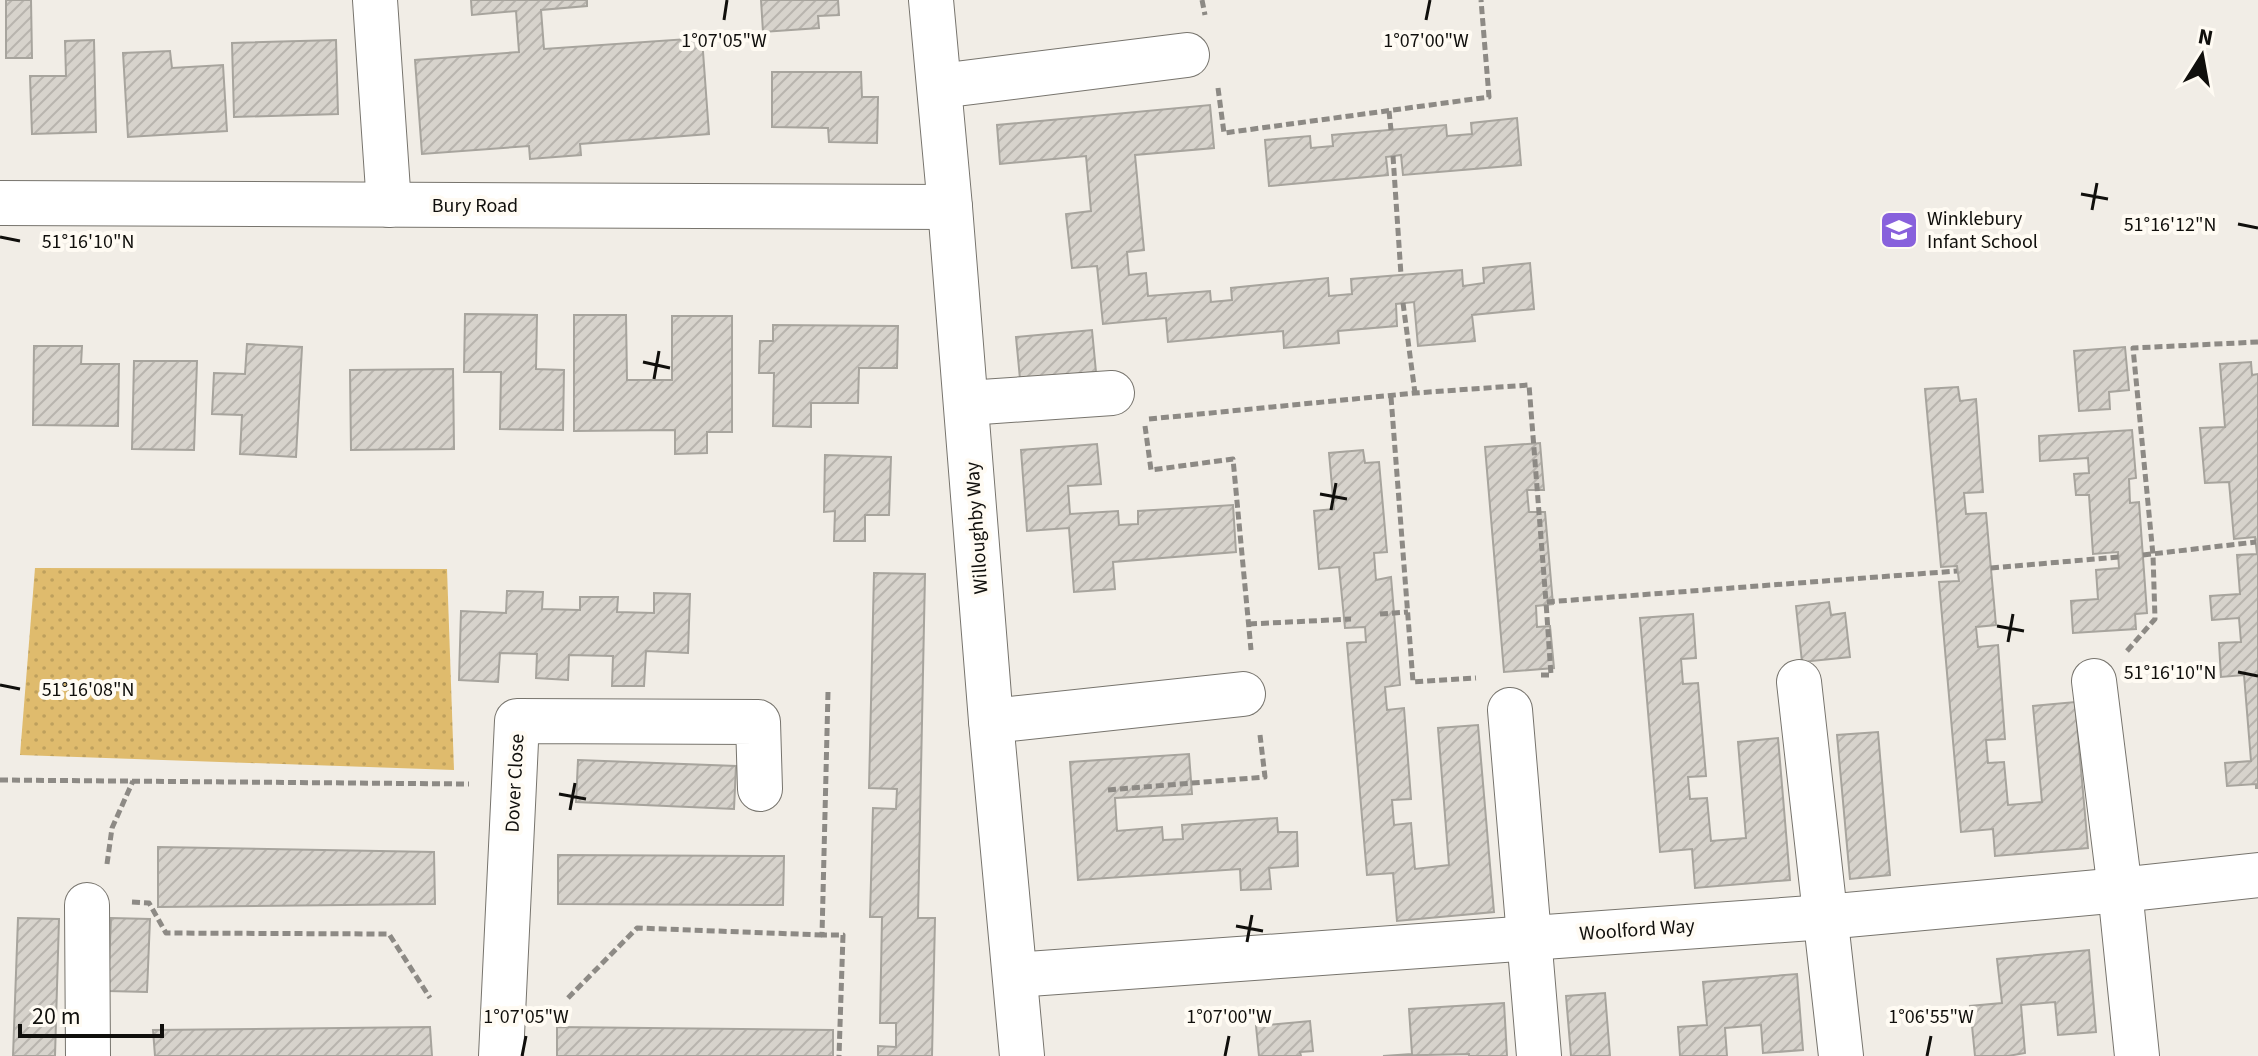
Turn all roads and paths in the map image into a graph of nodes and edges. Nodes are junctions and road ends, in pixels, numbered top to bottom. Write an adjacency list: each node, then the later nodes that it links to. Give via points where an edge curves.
1 (375, 0): 11 (street)
2 (931, 0): 6 (street, Willoughby Way)
3 (1202, 0): 5 (path)
4 (1481, 0): 7 (path, via 1489,97)
5 (1203, 53): 6 (street); 7 (path, via 1224,133)
6 (940, 86): 12 (street, Willoughby Way)
7 (1389, 111): 8 (path)
8 (1391, 130)
9 (1393, 156): 13 (path)
10 (0, 203): 11 (street, Bury Road)
11 (389, 205): 12 (street, Bury Road)
12 (950, 207): 19 (street, Willoughby Way)
13 (1401, 275)
14 (1403, 303): 17 (path)
15 (2258, 342): 22 (path, via 2133,348)
16 (1112, 393): 19 (street)
17 (1415, 393): 18 (path); 26 (path, via 1529,385)
18 (1391, 397): 27 (path); 29 (path, via 1145,419 1151,470 1233,459 1249,624)
19 (967, 403): 36 (street, Willoughby Way)
20 (2256, 542): 22 (path)
21 (2143, 555): 22 (path)
22 (2153, 555): 32 (path, via 2155,619)
23 (2119, 557): 24 (path)
24 (1991, 568)
25 (1957, 571): 26 (path)
26 (1546, 602): 30 (path, via 1551,675)
27 (1408, 612): 28 (path); 35 (path, via 1413,682)
28 (1380, 614)
29 (1351, 619)
30 (1536, 675)
31 (1799, 682): 44 (street)
32 (2095, 685): 42 (street)
33 (828, 692): 45 (path)
34 (1243, 694): 36 (street)
35 (1500, 694): 46 (street)
36 (991, 721): 47 (street, Willoughby Way)
37 (0, 780): 38 (path)
38 (133, 781): 39 (path); 43 (path, via 112,828)
39 (514, 784): 40 (street, Dover Close, via 517,721 758,722); 51 (street, Dover Close)
40 (760, 789)
41 (2258, 875): 42 (street, Woolford Way)
42 (2120, 890): 44 (street, Woolford Way); 56 (street)
43 (94, 902): 48 (path, via 149,903 166,933 389,934); 50 (street)
44 (1825, 917): 46 (street, Woolford Way); 55 (street)
45 (822, 935): 49 (path, via 637,928); 52 (path, via 843,935)
46 (1529, 937): 47 (street, Woolford Way); 54 (street)
47 (1015, 975): 53 (street, Willoughby Way)
48 (430, 998)
49 (568, 998)
50 (88, 1056)
51 (501, 1056)
52 (839, 1056)
53 (1022, 1056)
54 (1539, 1056)
55 (1841, 1056)
56 (2137, 1056)

